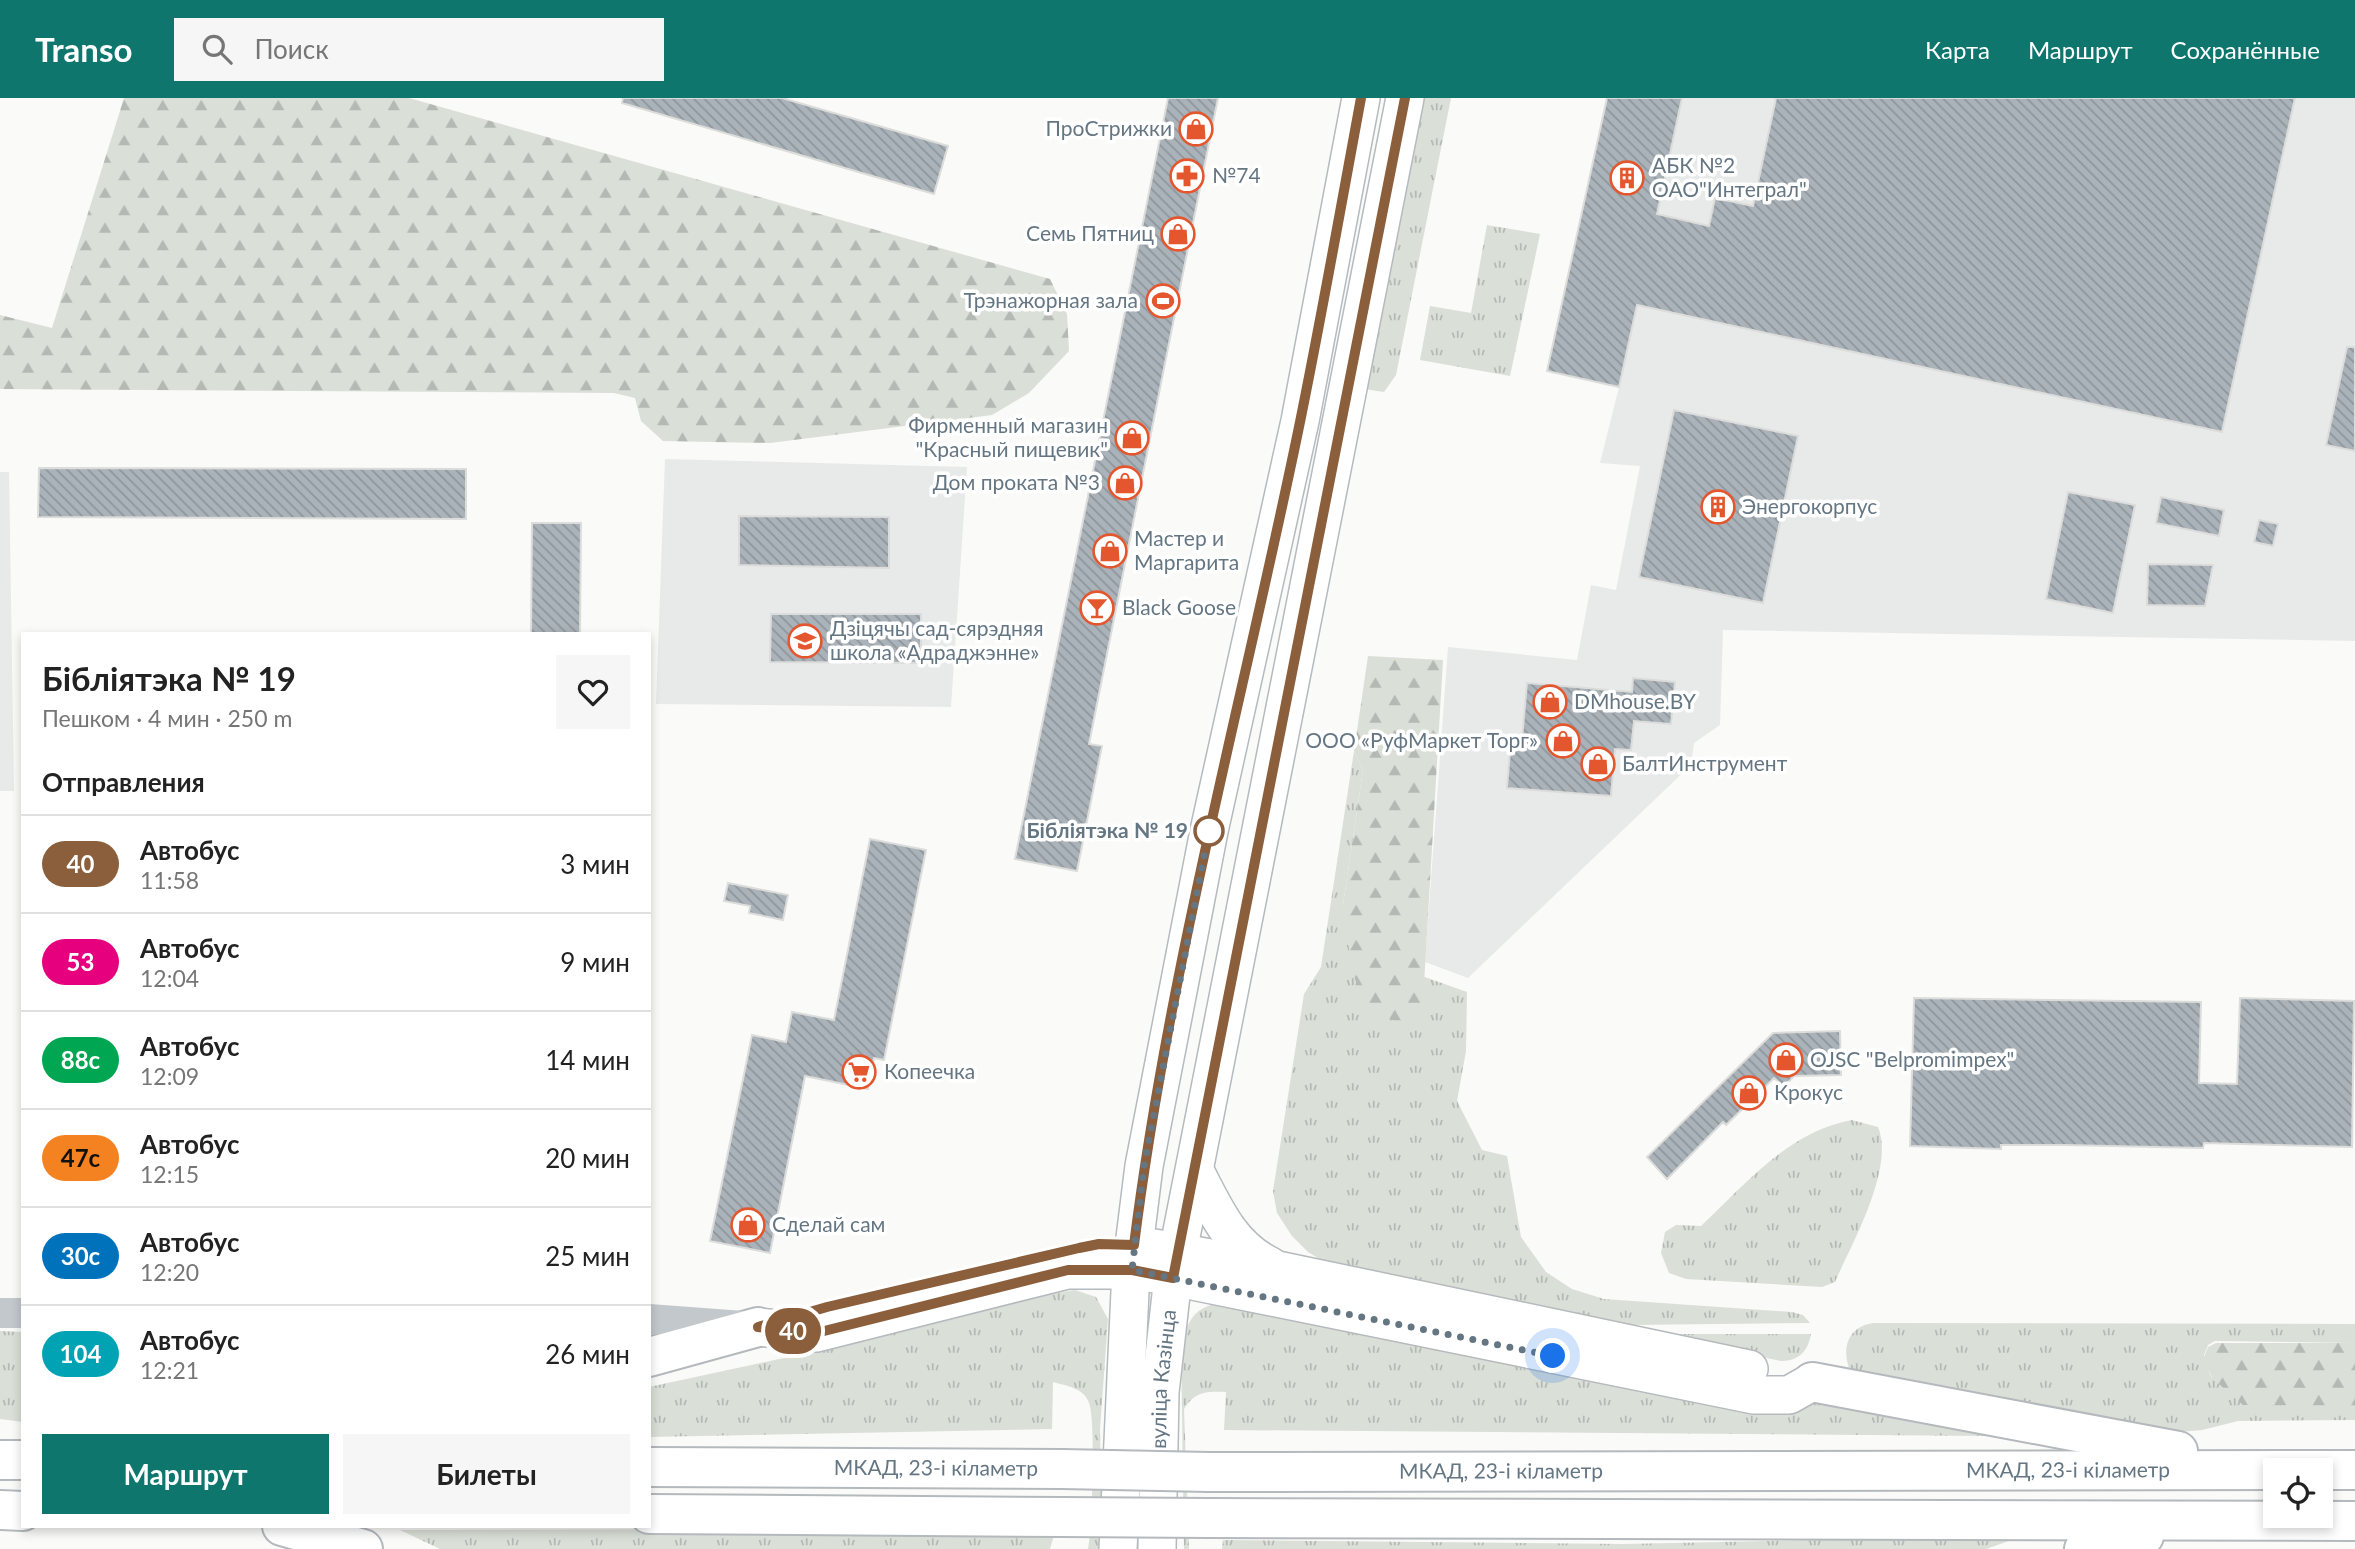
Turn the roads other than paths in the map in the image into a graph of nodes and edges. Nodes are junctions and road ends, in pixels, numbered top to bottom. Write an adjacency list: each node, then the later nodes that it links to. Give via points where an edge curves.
1 (1361, 98): 4 (main road, вуліца Казінца, via 1300,421 1183,958 1144,1166)
2 (1405, 98): 3 (main road, вуліца Казінца)
3 (1196, 1173): 5 (main road, вуліца Казінца); 6 (main road, via 1222,1225 1256,1259)
4 (1133, 1258): 5 (main road); 10 (main road, via 1099,1244); 27 (main road, вуліца Казінца)
5 (1176, 1265): 6 (main road); 12 (main road, via 1754,1395 1789,1395); 28 (main road, вуліца Казінца, via 1160,1392)
6 (1278, 1270): 12 (main road)
7 (0, 1313): 8 (street)
8 (21, 1313)
9 (651, 1319): 10 (street)
10 (758, 1327): 11 (highway)
11 (651, 1356)
12 (1812, 1381): 15 (highway, via 2133,1444)
13 (0, 1460): 14 (highway)
14 (21, 1460)
15 (2263, 1464)
16 (651, 1467): 17 (highway, МКАД, 23-і кіламетр, bridge, via 1209,1472)
17 (2263, 1469)
18 (2333, 1470): 19 (highway, МКАД, 23-і кіламетр)
19 (2355, 1470)
20 (0, 1510): 21 (highway)
21 (21, 1511)
22 (651, 1514): 23 (highway, bridge)
23 (2240, 1520): 24 (highway); 29 (highway)
24 (2355, 1521)
25 (289, 1528): 26 (highway)
26 (363, 1549)
27 (1118, 1549)
28 (1157, 1549)
29 (2084, 1549)

